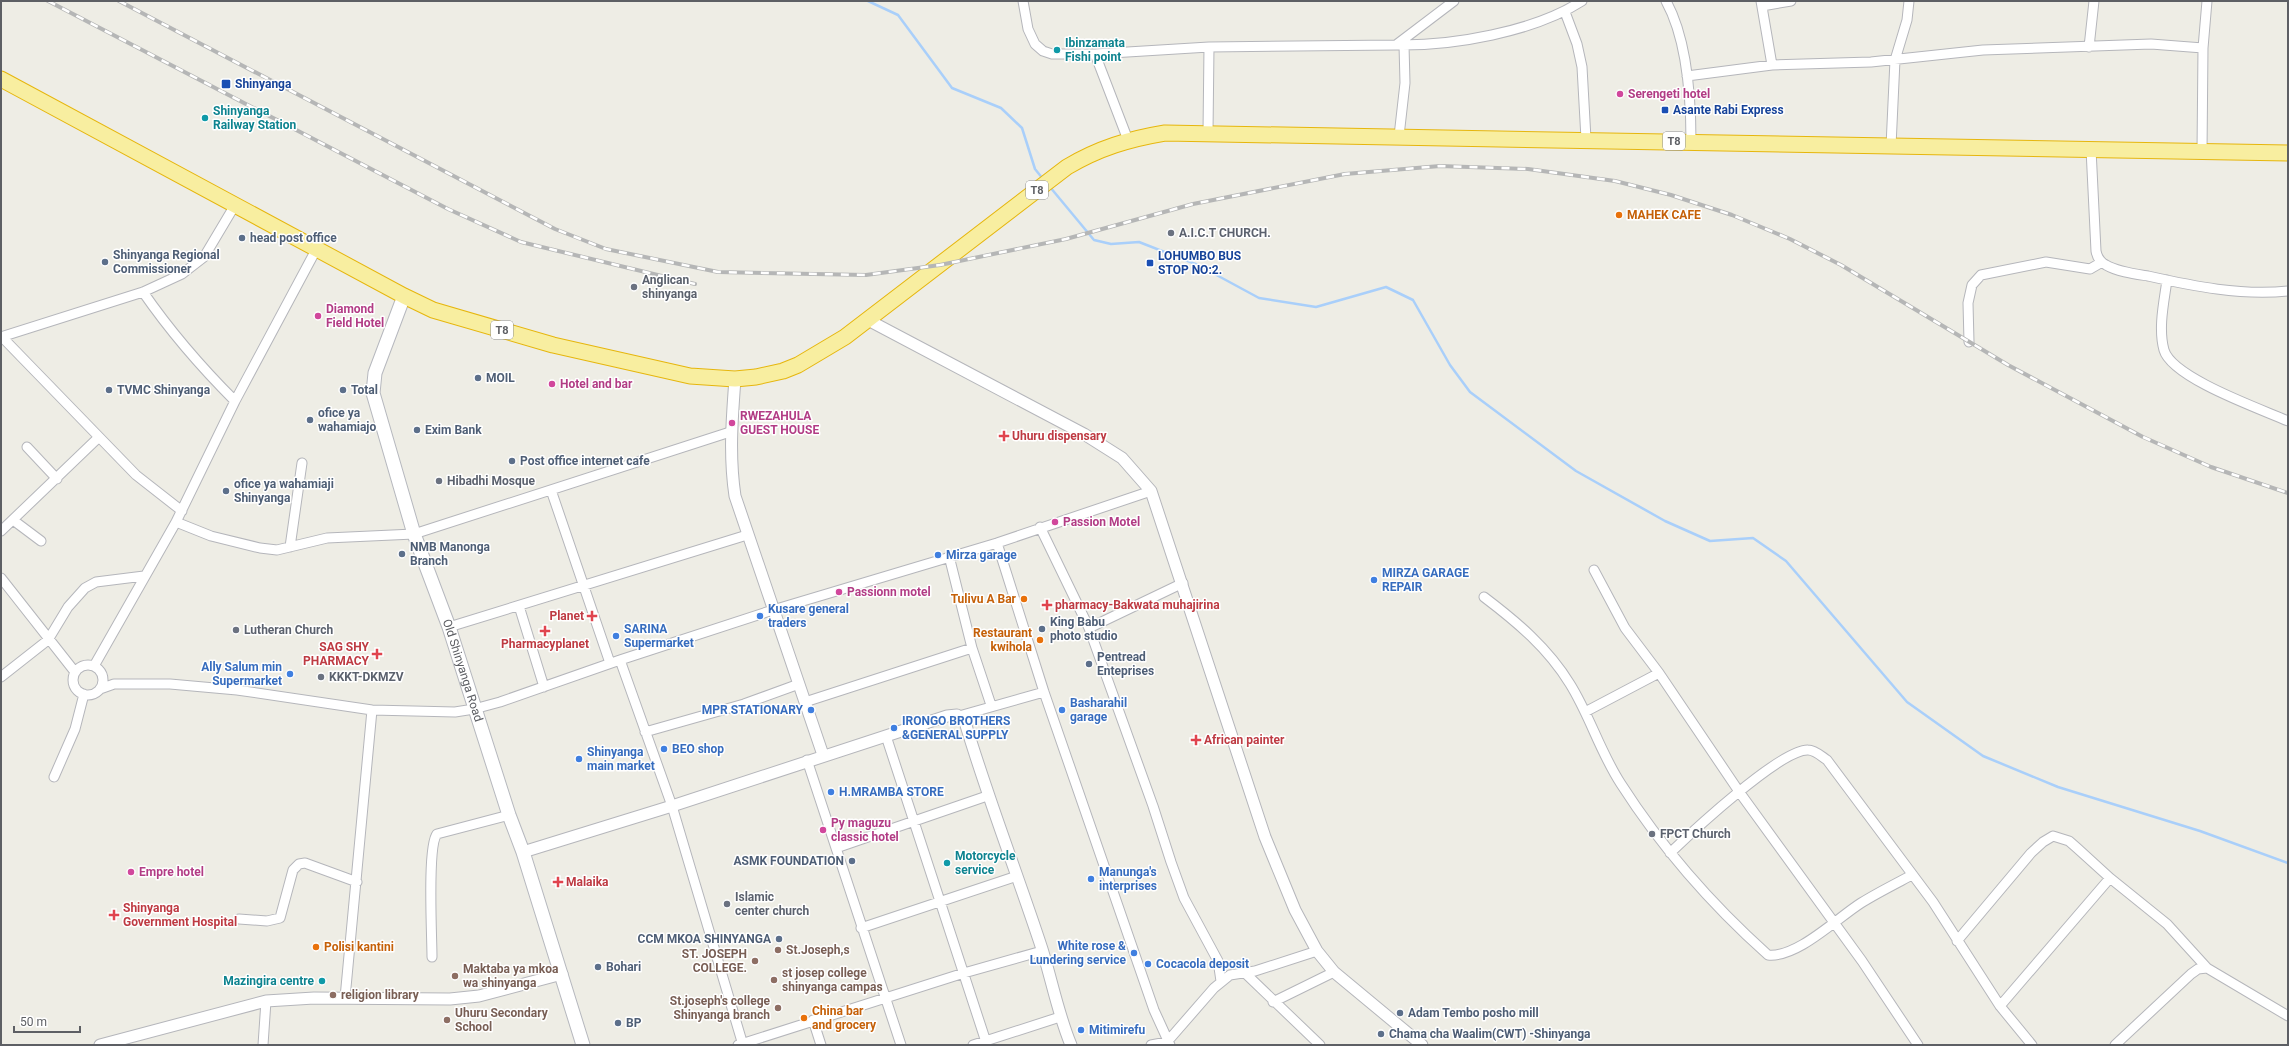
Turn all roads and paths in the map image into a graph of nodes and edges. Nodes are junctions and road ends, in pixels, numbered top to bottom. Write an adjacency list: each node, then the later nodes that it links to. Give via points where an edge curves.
1 (1023, 1): 15 (street, via 1028,29 1035,44 1043,51 1052,54)
2 (1454, 1): 11 (street)
3 (1582, 1): 10 (street)
4 (1666, 1): 18 (street, via 1679,35)
5 (1791, 1): 9 (street)
6 (1909, 1): 16 (street, via 1907,20)
7 (2094, 1): 13 (street)
8 (2207, 1): 14 (street)
9 (1762, 3): 17 (street)
10 (1565, 12): 11 (street, via 1543,21 1456,42); 23 (street, via 1577,44 1582,67)
11 (1400, 45): 12 (street); 21 (street, via 1406,83)
12 (1209, 47): 15 (street); 20 (street)
13 (2090, 47): 14 (street, via 2151,44); 16 (street, via 1983,50)
14 (2203, 48): 27 (street)
15 (1095, 54): 22 (street)
16 (1895, 60): 17 (street); 25 (street)
17 (1772, 64): 18 (street)
18 (1687, 76): 24 (street)
19 (1, 79): 29 (highway, T8)
20 (1208, 132): 21 (highway, T8); 22 (highway, T8, via 1165,133)
21 (1399, 136): 23 (highway, T8)
22 (1128, 140): 36 (highway, T8, via 1101,149 1067,167)
23 (1586, 140): 24 (highway, T8)
24 (1691, 142): 25 (highway, T8)
25 (1891, 146): 26 (highway, T8)
26 (2091, 150): 27 (highway, T8); 31 (street, via 2096,251)
27 (2202, 152): 28 (highway, T8)
28 (2288, 153)
29 (235, 205): 30 (highway, T8); 34 (street, via 204,258 182,274)
30 (317, 248): 35 (highway, T8); 40 (street)
31 (2102, 262): 32 (street, via 2115,269); 38 (street, via 2090,269 2046,262 1981,275 1972,285 1968,303)
32 (2167, 280): 33 (street, via 2188,286 2221,289 2271,293); 41 (street, via 2162,335 2168,360 2200,383)
33 (2288, 291)
34 (143, 292): 37 (street); 40 (street, via 162,320)
35 (404, 296): 39 (highway, T8, via 433,310 540,342 690,376); 54 (main road, Old Shinyanga Road, via 375,373 373,393)
36 (868, 320): 39 (highway, T8, via 835,344 798,365 783,371); 48 (street, via 1084,434 1122,458)
37 (2, 337): 43 (street)
38 (1969, 342)
39 (735, 379): 42 (street)
40 (235, 402): 49 (street)
41 (2288, 421)
42 (730, 432): 47 (street); 55 (street, via 730,464 735,496)
43 (99, 437): 46 (street); 49 (street, via 136,476)
44 (27, 447): 46 (street)
45 (302, 463): 58 (street)
46 (57, 478): 50 (street)
47 (551, 490): 54 (street); 64 (street)
48 (1151, 491): 52 (street); 63 (street)
49 (182, 511): 51 (street)
50 (13, 520): 53 (street); 56 (street)
51 (176, 522): 58 (street, via 211,536 260,548 277,550); 61 (street)
52 (1040, 528): 57 (street); 69 (street)
53 (1, 531)
54 (414, 534): 58 (street, via 327,538); 68 (main road, Old Shinyanga Road)
55 (747, 535): 64 (street); 67 (street)
56 (41, 541)
57 (997, 542): 59 (street); 81 (street)
58 (290, 547)
59 (949, 556): 67 (street); 71 (street)
60 (1594, 570): 76 (street, via 1624,628)
61 (144, 576): 70 (street, via 96,582 85,588 68,607); 74 (street)
62 (1, 578): 70 (street)
63 (1183, 583): 69 (street); 112 (street, via 1265,837 1295,910)
64 (583, 586): 66 (street); 73 (street)
65 (1484, 597): 87 (street, via 1536,640 1556,664)
66 (518, 606): 68 (street); 79 (street)
67 (773, 610): 72 (street); 78 (street)
68 (449, 627): 85 (main road, Old Shinyanga Road)
69 (1089, 628): 119 (street, via 1175,874 1190,909 1218,961)
70 (48, 640): 75 (street); 77 (street)
71 (972, 648): 83 (street); 84 (street)
72 (620, 660): 73 (street); 89 (street)
73 (610, 663): 79 (street)
74 (94, 666): 75 (street, via 83,666); 80 (street, via 100,670 103,677)
75 (75, 672): 82 (street, via 75,686)
76 (1659, 673): 87 (street); 94 (street)
77 (1, 676)
78 (799, 684): 83 (street); 89 (street, via 744,704)
79 (544, 687): 85 (street)
80 (100, 689): 82 (street, via 92,694); 86 (street, via 114,684 205,686)
81 (1044, 692): 84 (street); 129 (street, via 1151,1003)
82 (84, 694): 93 (street, via 75,729)
83 (805, 702): 91 (street)
84 (990, 705): 88 (street)
85 (474, 709): 86 (street, via 455,712); 97 (main road, Old Shinyanga Road)
86 (372, 710): 105 (street)
87 (1585, 712): 101 (street, via 1601,750 1620,782)
88 (959, 716): 90 (street, via 947,716); 95 (street, via 964,722)
89 (645, 732): 96 (street)
90 (886, 736): 91 (street); 98 (street)
91 (823, 755): 92 (street)
92 (807, 760): 96 (street); 99 (street)
93 (54, 777)
94 (1740, 793): 101 (street); 102 (street, via 1787,757 1808,750 1816,752 1827,760); 108 (street)
95 (987, 796): 98 (street); 103 (street)
96 (672, 806): 100 (street); 130 (street)
97 (509, 815): 100 (main road, Old Shinyanga Road); 113 (street, via 437,834 433,838)
98 (914, 823): 99 (street); 106 (street)
99 (836, 848): 109 (street)
100 (523, 852): 118 (main road, Old Shinyanga Road)
101 (1670, 853): 108 (street, via 1713,902 1768,955 1780,955 1796,948)
102 (1912, 875): 108 (street); 110 (street, via 1933,902)
103 (1017, 876): 106 (street); 111 (street)
104 (2110, 878): 110 (street, via 2069,841 2059,837 2049,838 2031,853); 114 (street, via 2167,924); 124 (street)
105 (357, 882): 107 (street, via 311,865 299,864 293,870 280,918 267,922); 120 (street)
106 (939, 902): 109 (street); 116 (street)
107 (239, 919)
108 (1832, 922): 141 (street, via 1862,961)
109 (861, 928): 121 (street)
110 (1957, 941): 124 (street)
111 (1042, 951): 116 (street); 126 (street)
112 (1318, 951): 115 (street); 117 (street)
113 (432, 956)
114 (2207, 968): 125 (street); 143 (street, via 2198,969 2191,974)
115 (1334, 972): 123 (street); 140 (street)
116 (964, 973): 121 (street); 128 (street)
117 (1245, 973): 119 (street, via 1230,975); 123 (street)
118 (562, 974): 120 (street, via 480,996 418,1000); 133 (main road, Old Shinyanga Road)
119 (1221, 981): 129 (street)
120 (345, 998): 122 (street)
121 (884, 998): 127 (street); 135 (street)
122 (266, 1001): 131 (street); 132 (street)
123 (1273, 1002): 139 (street)
124 (2000, 1006): 142 (street)
125 (2288, 1016)
126 (1060, 1018): 128 (street); 137 (street)
127 (813, 1020): 130 (street); 134 (street)
128 (986, 1043): 136 (street)
129 (1168, 1043): 138 (street)
130 (740, 1044)
131 (100, 1045)
132 (263, 1045)
133 (583, 1045)
134 (821, 1045)
135 (901, 1045)
136 (973, 1045)
137 (1071, 1045)
138 (1150, 1045)
139 (1320, 1045)
140 (1422, 1045)
141 (1918, 1045)
142 (2032, 1045)
143 (2115, 1045)

